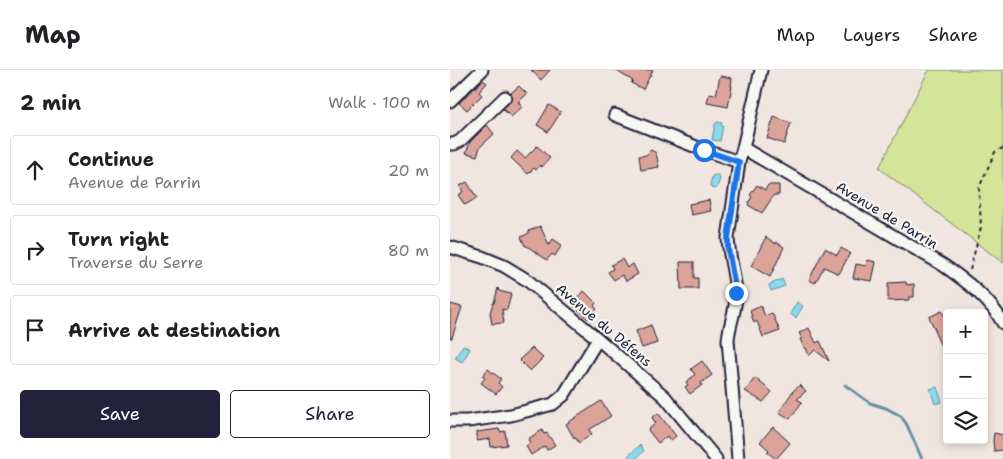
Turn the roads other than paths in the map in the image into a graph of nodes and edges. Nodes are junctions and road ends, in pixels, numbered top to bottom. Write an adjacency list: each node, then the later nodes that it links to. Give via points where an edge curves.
1 (482, 70): 4 (street)
2 (761, 70): 7 (street)
3 (506, 97): 6 (street, via 460,141)
4 (450, 101)
5 (614, 115): 8 (street)
6 (450, 144)
7 (743, 148): 8 (street); 10 (street, Avenue de Parrin, via 942,265 980,293)
8 (739, 162): 14 (street, via 728,238 736,293 728,340)
9 (450, 247): 11 (street, Avenue du Défens, via 512,270)
10 (1003, 323)
11 (598, 339): 12 (street, via 564,395 553,404 511,415); 13 (street, Avenue du Défens, via 665,397)
12 (450, 421)
13 (716, 459)
14 (738, 459)

